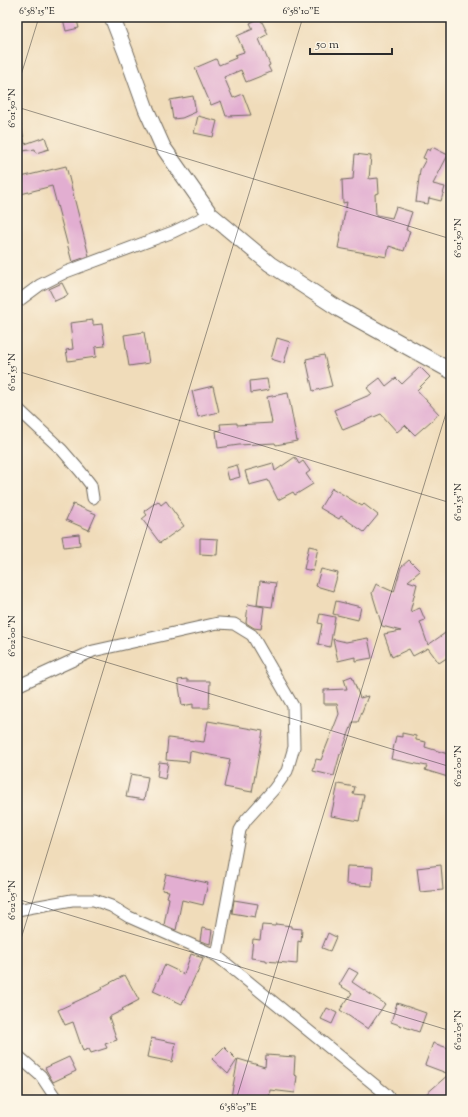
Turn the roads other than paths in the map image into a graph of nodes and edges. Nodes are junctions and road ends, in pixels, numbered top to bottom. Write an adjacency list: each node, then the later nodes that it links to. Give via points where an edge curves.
1 (112, 17): 2 (main road, via 163,147)
2 (210, 214): 3 (street, via 174,232 66,272 40,285); 4 (main road, via 270,264 339,309)
3 (17, 302)
4 (451, 371)
5 (17, 408): 6 (street, via 62,450 81,472 91,484)
6 (92, 498)
7 (17, 686): 9 (street, via 93,651 218,623 234,624 252,635 293,706 294,747 287,771 240,830)
8 (17, 910): 9 (street, via 72,900 94,900)
9 (217, 956): 12 (street)
10 (17, 1055): 11 (street, via 41,1076)
11 (57, 1100)
12 (391, 1100)

